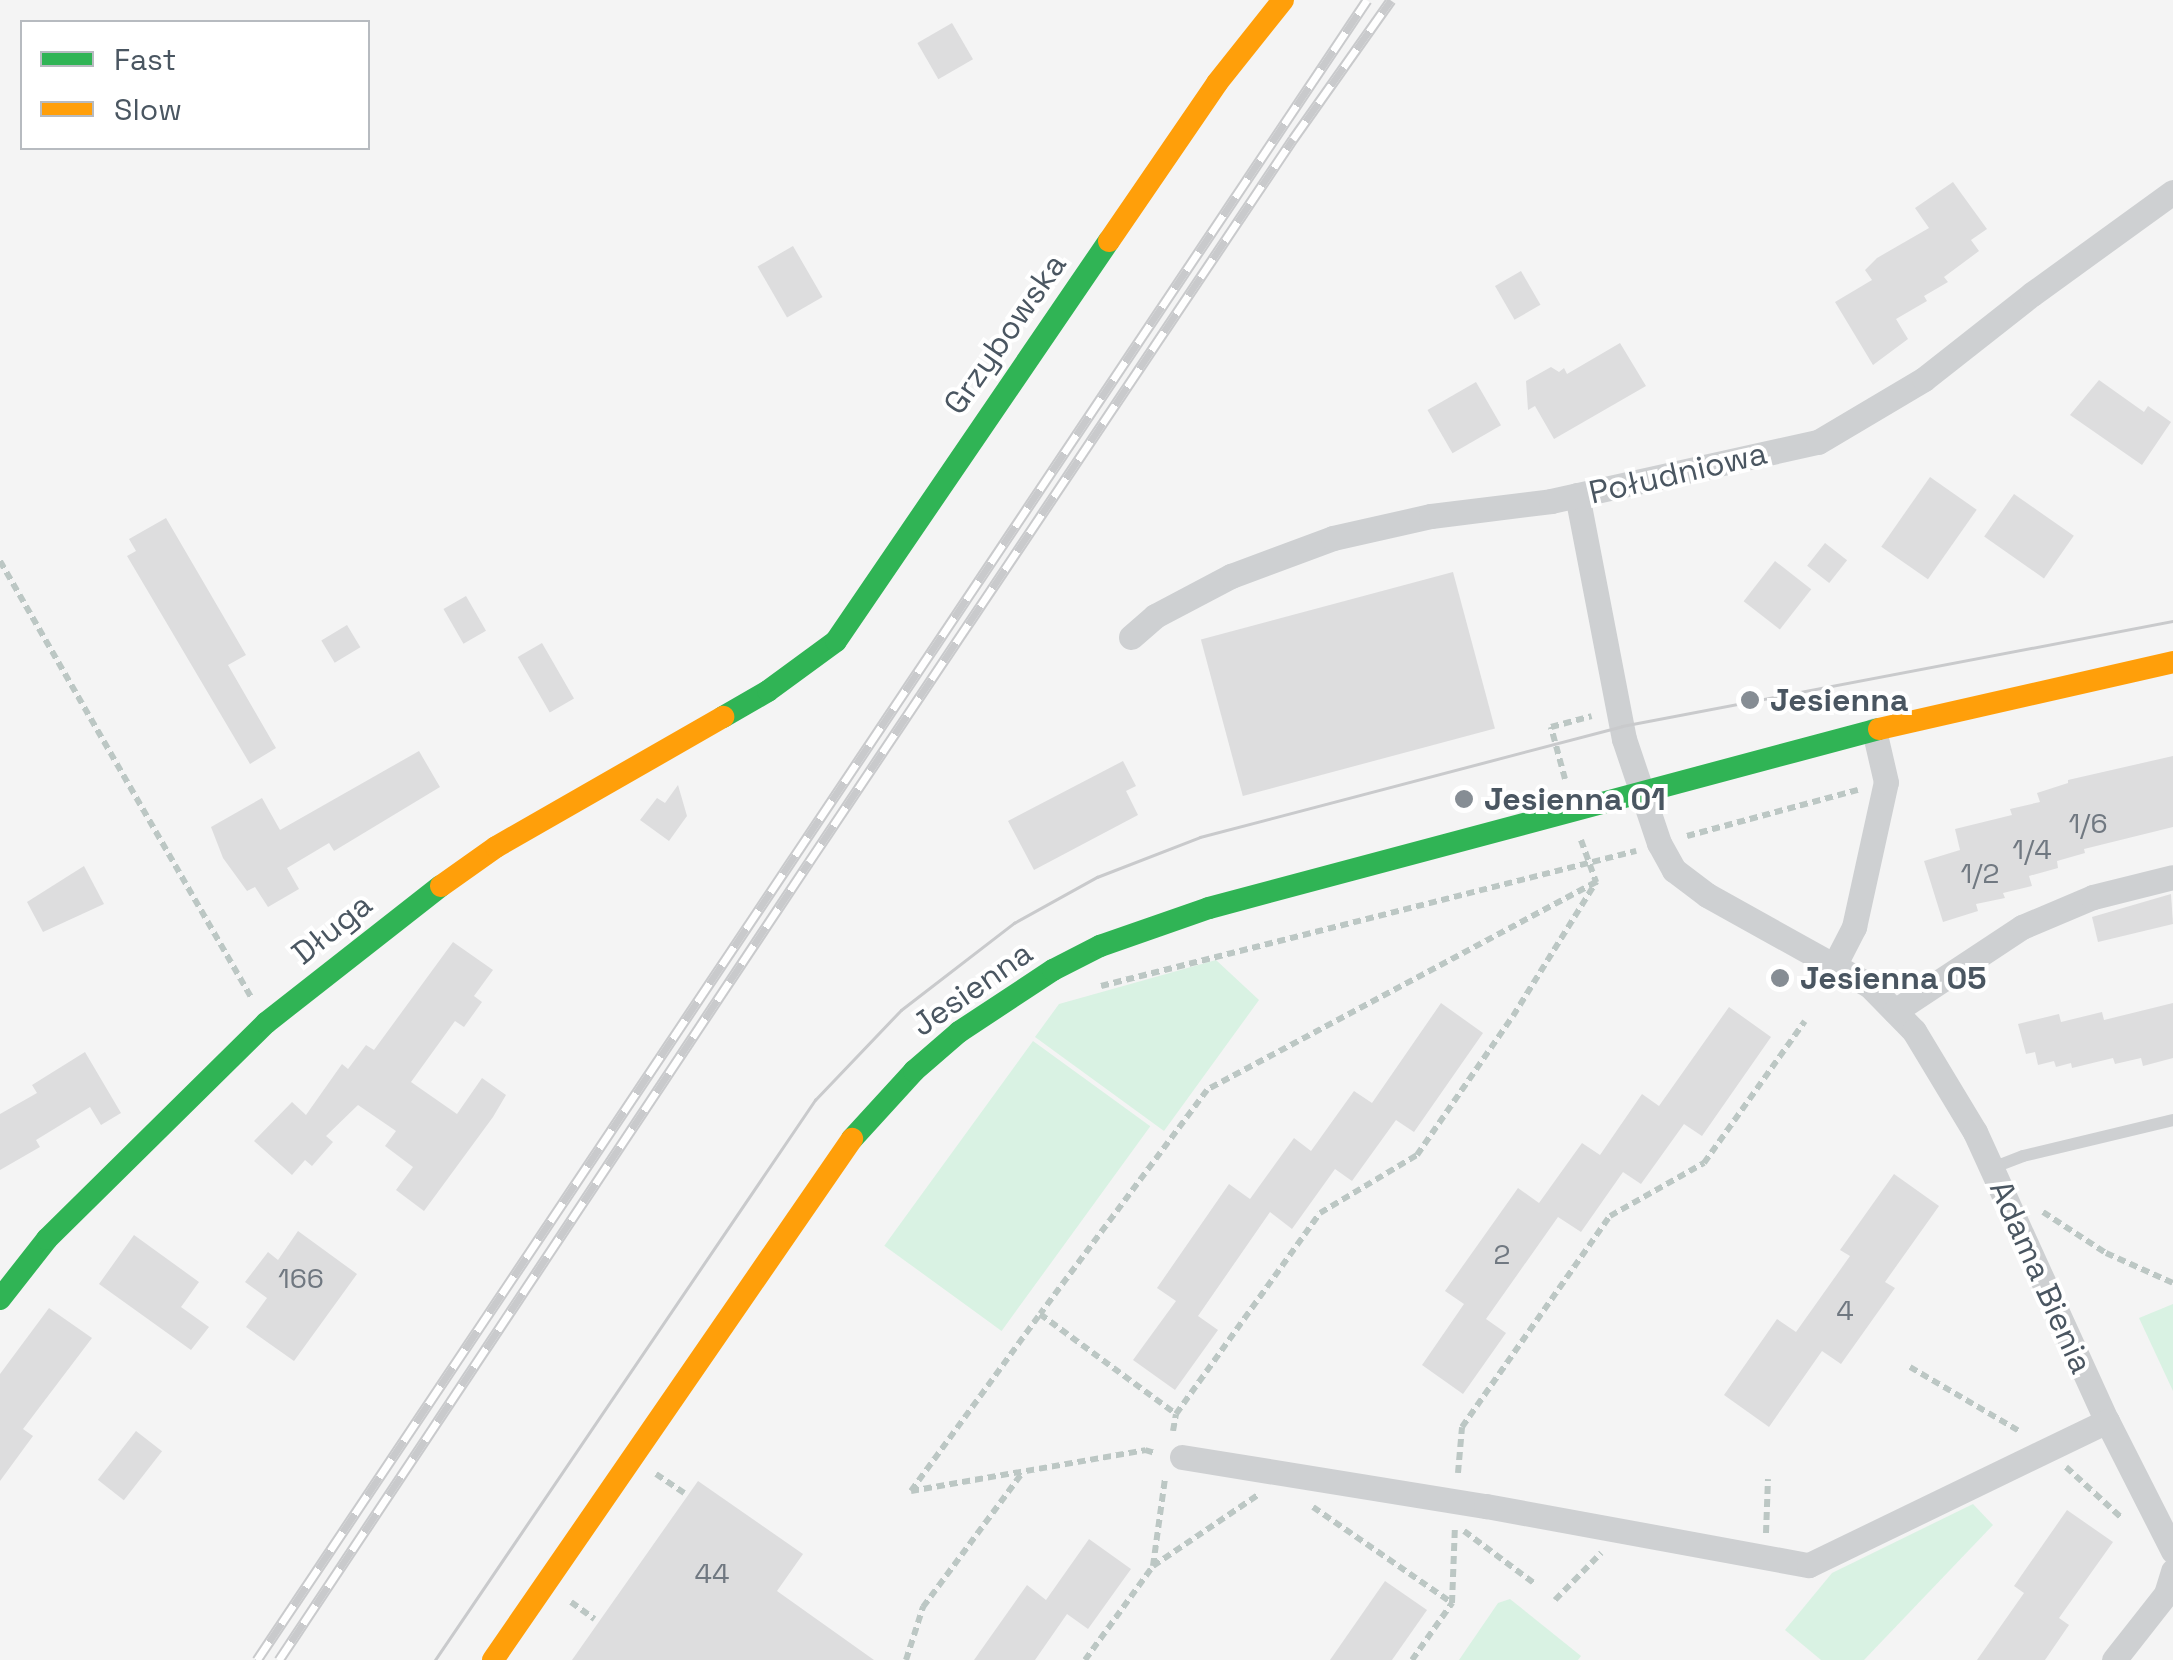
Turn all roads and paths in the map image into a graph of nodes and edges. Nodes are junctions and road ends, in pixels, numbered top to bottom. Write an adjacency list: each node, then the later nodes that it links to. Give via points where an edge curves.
1 (1282, 0): 7 (street, Grzybowska, via 1195,116 852,622)
2 (2173, 192): 3 (street, Południowa, via 1924,379 1818,442)
3 (1578, 495): 5 (street, Południowa, via 1333,538 1232,576 1155,616); 10 (street, Adama Bienia)
4 (0, 560): 18 (path)
5 (1131, 637)
6 (2173, 662): 8 (street, Jesienna)
7 (768, 691): 18 (street, Długa, via 496,847)
8 (1874, 730): 10 (street, Jesienna); 14 (street, via 1886,782 1854,927)
9 (1866, 788): 11 (path)
10 (1638, 792): 14 (street, Adama Bienia, via 1674,870); 46 (street, Jesienna, via 1160,922 1053,970 959,1032 838,1154)
11 (1684, 837)
12 (1646, 848): 15 (path)
13 (2173, 877): 16 (street, via 2092,897 2022,927)
14 (1835, 964): 16 (street, Adama Bienia)
15 (1091, 988)
16 (1896, 1011): 20 (street, Adama Bienia, via 1914,1030)
17 (1805, 1021): 35 (path, via 1704,1163 1610,1216 1462,1427)
18 (266, 1023): 22 (street, Długa, via 47,1239)
19 (2173, 1120): 20 (lane, via 2023,1156)
20 (1995, 1176): 21 (path, via 2106,1253); 27 (street, Adama Bienia)
21 (2173, 1283)
22 (0, 1299)
23 (1040, 1314): 26 (path); 26 (path, via 1207,1090 1596,882 1417,1156 1320,1213); 30 (path, via 911,1491)
24 (1910, 1367): 25 (path)
25 (1944, 1387)
26 (1176, 1414): 28 (path)
27 (2107, 1421): 37 (street, Adama Bienia); 38 (street, via 1809,1565)
28 (1172, 1458): 30 (path, via 1145,1450); 35 (street); 39 (path)
29 (650, 1469): 33 (path)
30 (1024, 1471): 47 (path, via 923,1606)
31 (1768, 1479): 38 (path)
32 (1261, 1493): 39 (path)
33 (684, 1494)
34 (1308, 1504): 44 (path)
35 (1455, 1513): 36 (street); 41 (path); 44 (path)
36 (1623, 1531): 38 (street); 43 (path)
37 (2173, 1551)
38 (1765, 1556)
39 (1153, 1566): 48 (path)
40 (2173, 1571): 50 (street, via 2166,1594)
41 (1534, 1584)
42 (562, 1596): 45 (path)
43 (1555, 1600)
44 (1452, 1603): 49 (path)
45 (594, 1619)
46 (494, 1660)
47 (906, 1660)
48 (1085, 1660)
49 (1412, 1660)
50 (2114, 1660)

